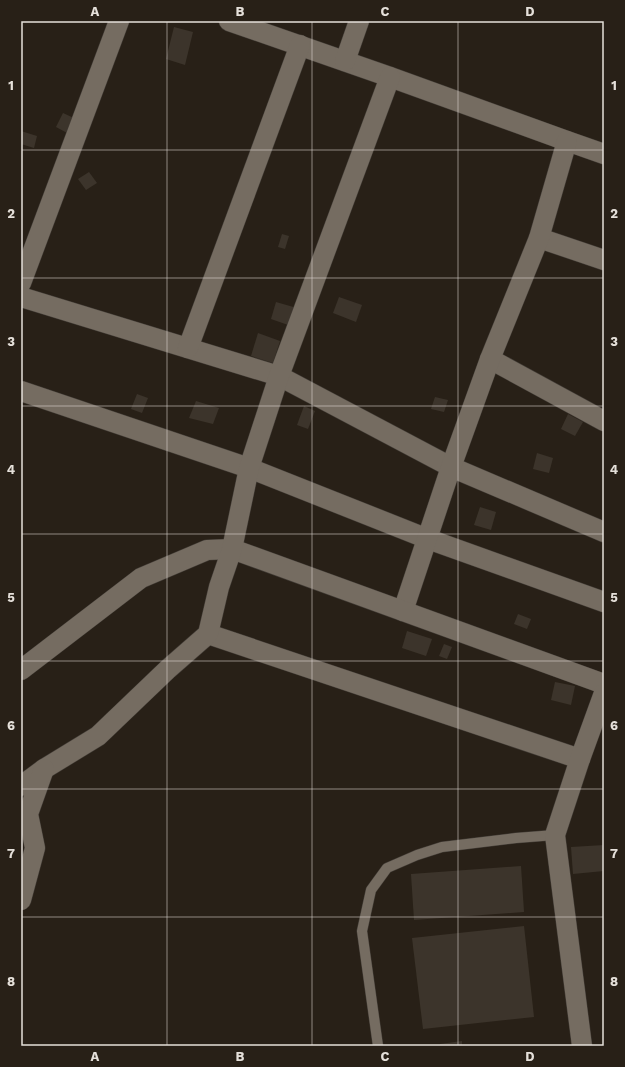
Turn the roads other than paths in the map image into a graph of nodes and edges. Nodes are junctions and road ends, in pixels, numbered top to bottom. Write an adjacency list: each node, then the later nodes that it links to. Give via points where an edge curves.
1 (119, 21): 11 (street)
2 (229, 21): 4 (street)
3 (359, 21): 5 (street)
4 (300, 46): 5 (street); 13 (street)
5 (346, 61): 6 (street)
6 (390, 77): 7 (street); 15 (street)
7 (568, 142): 8 (street); 9 (street)
8 (604, 154)
9 (539, 238): 10 (street); 14 (street)
10 (604, 260)
11 (21, 283)
12 (21, 297): 13 (street)
13 (188, 348): 15 (street)
14 (490, 359): 17 (street); 18 (street)
15 (279, 376): 18 (street); 19 (street)
16 (21, 391): 19 (street)
17 (604, 421)
18 (451, 467): 20 (street); 21 (street)
19 (249, 468): 21 (street); 22 (street)
20 (604, 532)
21 (428, 539): 23 (street); 24 (street)
22 (232, 549): 24 (street); 25 (street, via 219,587); 26 (street, via 207,550 141,578)
23 (604, 602)
24 (403, 611): 27 (street)
25 (208, 634): 29 (street); 30 (street, via 98,736)
26 (21, 670)
27 (604, 684)
28 (604, 693): 29 (street)
29 (580, 759): 32 (street)
30 (44, 769): 31 (street); 33 (street, via 28,814 35,848)
31 (21, 786)
32 (555, 835): 34 (lane, via 442,847 387,868 371,890 362,931); 35 (street)
33 (21, 900)
34 (378, 1046)
35 (582, 1046)

